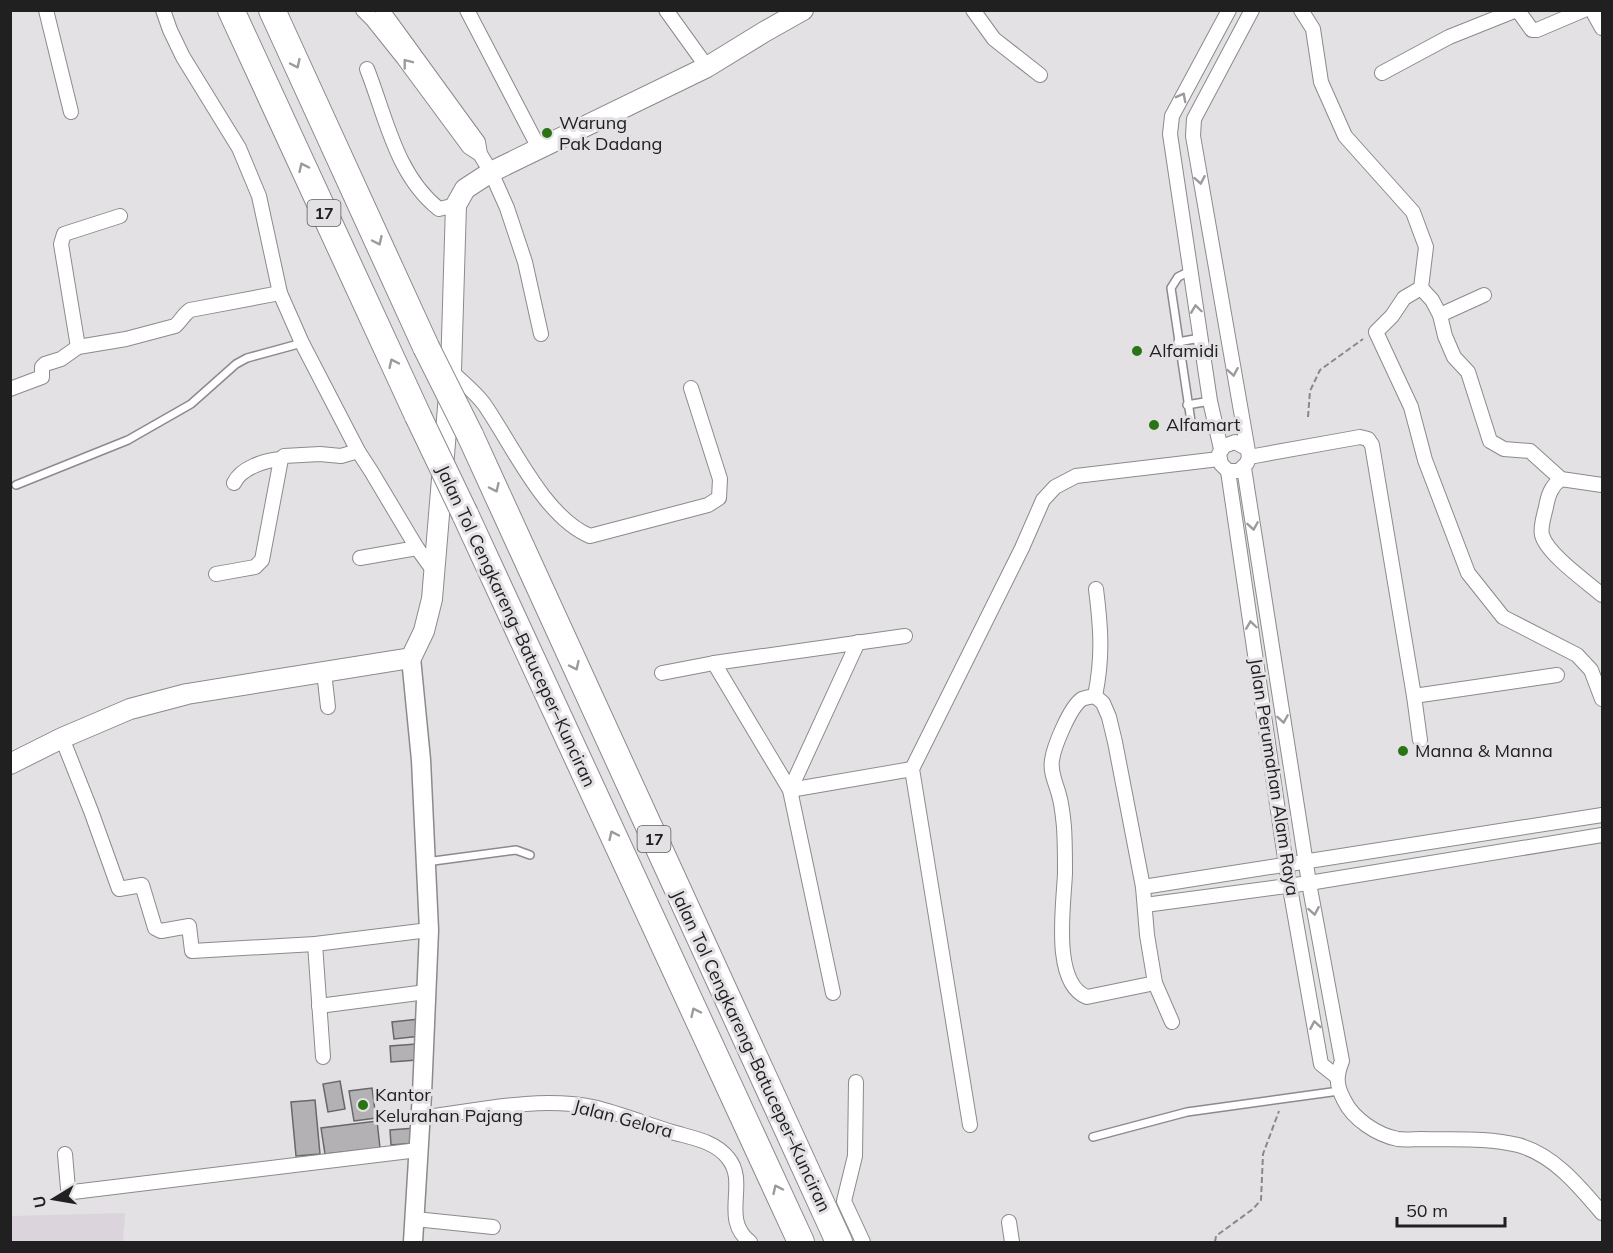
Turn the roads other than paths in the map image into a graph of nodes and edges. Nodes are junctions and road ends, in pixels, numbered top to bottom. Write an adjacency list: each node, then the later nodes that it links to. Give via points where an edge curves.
1 (46, 10): 21 (street)
2 (163, 10): 31 (street, via 183,57 239,148 259,196)
3 (231, 10): 110 (highway, Jalan Tol Cengkareng–Batuceper–Kunciran / 17, one-way to 3, bridge)
4 (272, 10): 111 (highway, Jalan Tol Cengkareng–Batuceper–Kunciran / 17, one-way to 111, bridge)
5 (363, 10): 25 (street, one-way to 5, via 469,147)
6 (382, 10): 25 (street, via 478,142)
7 (467, 10): 24 (street)
8 (666, 10): 17 (street)
9 (803, 10): 17 (main road)
10 (973, 10): 20 (street, via 994,39)
11 (1229, 10): 22 (street, one-way to 11, via 1172,116)
12 (1252, 10): 23 (street, Jalan Perumahan Alam Raya, via 1194,119)
13 (1301, 10): 30 (street, via 1313,29 1321,82 1345,136 1413,212 1426,247)
14 (1584, 10): 19 (street, via 1537,30 1532,30 1514,11 1449,36)
15 (1592, 10): 16 (street)
16 (1602, 28)
17 (707, 67): 24 (main road)
18 (367, 69): 27 (street, via 391,140 411,176 428,200 439,208)
19 (1382, 73)
20 (1040, 75)
21 (71, 112)
22 (1170, 134): 23 (street); 29 (street)
23 (1193, 136): 47 (street, Jalan Perumahan Alam Raya, one-way to 47)
24 (539, 147): 26 (main road)
25 (480, 154): 26 (street)
26 (491, 172): 27 (main road, via 465,189); 34 (street, via 525,262)
27 (456, 205): 39 (main road)
28 (120, 216): 38 (street, via 64,234 61,244)
29 (1190, 271): 35 (street, one-way to 29); 36 (lane, via 1178,277 1171,288)
30 (1421, 288): 33 (street); 69 (street, via 1404,298 1384,324 1425,460 1468,573 1503,618 1577,655 1591,670)
31 (280, 293): 37 (street); 38 (street, via 190,310 175,326 157,332)
32 (1484, 295): 33 (street)
33 (1440, 315): 50 (street, via 1454,357 1468,372 1490,441 1504,449 1530,451)
34 (541, 333)
35 (1200, 338): 36 (lane); 42 (street)
36 (1178, 342): 43 (lane)
37 (302, 343): 45 (street); 52 (lane, via 248,358 191,404 128,440)
38 (78, 347): 41 (street, via 45,364 42,377)
39 (451, 371): 40 (street, via 483,403 535,484 561,516 577,531 590,536 708,505 719,498 720,479); 56 (main road)
40 (691, 388)
41 (10, 389)
42 (1210, 401): 43 (lane); 46 (street)
43 (1188, 405): 44 (lane)
44 (1192, 428)
45 (358, 451): 48 (street, via 341,456 320,454); 54 (street)
46 (1220, 454): 47 (street, via 1227,443 1235,442); 49 (street, via 1221,464); 74 (street, via 1076,476 1055,488 1043,501)
47 (1246, 458): 49 (street, via 1239,471); 68 (street, via 1360,436 1368,439); 80 (street, Jalan Perumahan Alam Raya, one-way to 80)
48 (281, 459): 51 (street, via 240,473); 57 (street, via 262,560 255,567)
49 (1228, 471): 81 (street, Jalan Perumahan Alam Raya, one-way to 49)
50 (1561, 479): 53 (street); 59 (street, via 1548,496 1542,537 1563,563)
51 (234, 483)
52 (16, 484)
53 (1602, 485)
54 (417, 548): 55 (street); 56 (street)
55 (360, 558)
56 (433, 570): 62 (main road, via 432,598 424,632)
57 (216, 574)
58 (1096, 589): 67 (street, via 1102,633)
59 (1602, 595)
60 (905, 636): 61 (street)
61 (858, 642): 63 (street); 75 (street)
62 (411, 658): 64 (main road); 79 (street, via 422,760)
63 (714, 663): 65 (street); 75 (street)
64 (324, 672): 70 (street); 71 (main road, via 187,694 130,709)
65 (662, 673)
66 (1557, 675): 68 (street)
67 (1095, 696): 84 (street, via 1103,703 1111,725); 88 (street, via 1083,699 1073,710 1052,757 1051,772 1064,826 1064,957 1071,982 1079,994 1087,997)
68 (1414, 696): 72 (street)
69 (1602, 699)
70 (328, 707)
71 (62, 738): 73 (main road); 87 (street, via 119,889 142,885 158,930 189,926 195,952)
72 (1420, 740)
73 (12, 759)
74 (912, 769): 75 (street); 100 (street)
75 (790, 790): 90 (street)
76 (1602, 815): 80 (street)
77 (1602, 835): 82 (street)
78 (530, 855): 79 (lane, via 516,850)
79 (426, 861): 86 (street)
80 (1306, 862): 81 (street); 82 (street, Jalan Perumahan Alam Raya)
81 (1286, 865): 83 (street, Jalan Perumahan Alam Raya); 84 (street)
82 (1309, 882): 83 (street); 94 (street, Jalan Perumahan Alam Raya, one-way to 94, via 1342,1061)
83 (1290, 885): 85 (street); 94 (street, Jalan Perumahan Alam Raya, one-way to 83, via 1321,1064)
84 (1143, 887): 85 (street)
85 (1145, 905): 88 (street)
86 (429, 930): 87 (street); 89 (street)
87 (315, 944): 91 (street)
88 (1155, 983): 92 (street)
89 (426, 992): 91 (street); 97 (street)
90 (834, 993)
91 (320, 1006): 93 (street)
92 (1172, 1022)
93 (323, 1057)
94 (1336, 1076): 96 (street, Jalan Perumahan Alam Raya)
95 (856, 1082): 112 (street, via 855,1156 844,1201)
96 (1339, 1090): 101 (lane, via 1187,1112); 104 (street, Jalan Perumahan Alam Raya, via 1347,1107 1362,1121 1375,1131 1398,1139 1489,1139 1520,1146 1575,1180)
97 (422, 1094): 98 (lane); 99 (street)
98 (385, 1098)
99 (420, 1118): 102 (street); 109 (street, Jalan Gelora, via 539,1103 569,1104 717,1146 732,1163 735,1220)
100 (970, 1125)
101 (1093, 1137)
102 (418, 1150): 103 (street, via 73,1192 68,1188); 105 (street)
103 (65, 1154)
104 (1602, 1214)
105 (415, 1219): 107 (street); 108 (street)
106 (1010, 1222): 113 (street)
107 (493, 1227)
108 (413, 1242)
109 (750, 1242)
110 (801, 1242)
111 (839, 1242)
112 (863, 1242)
113 (1012, 1242)

